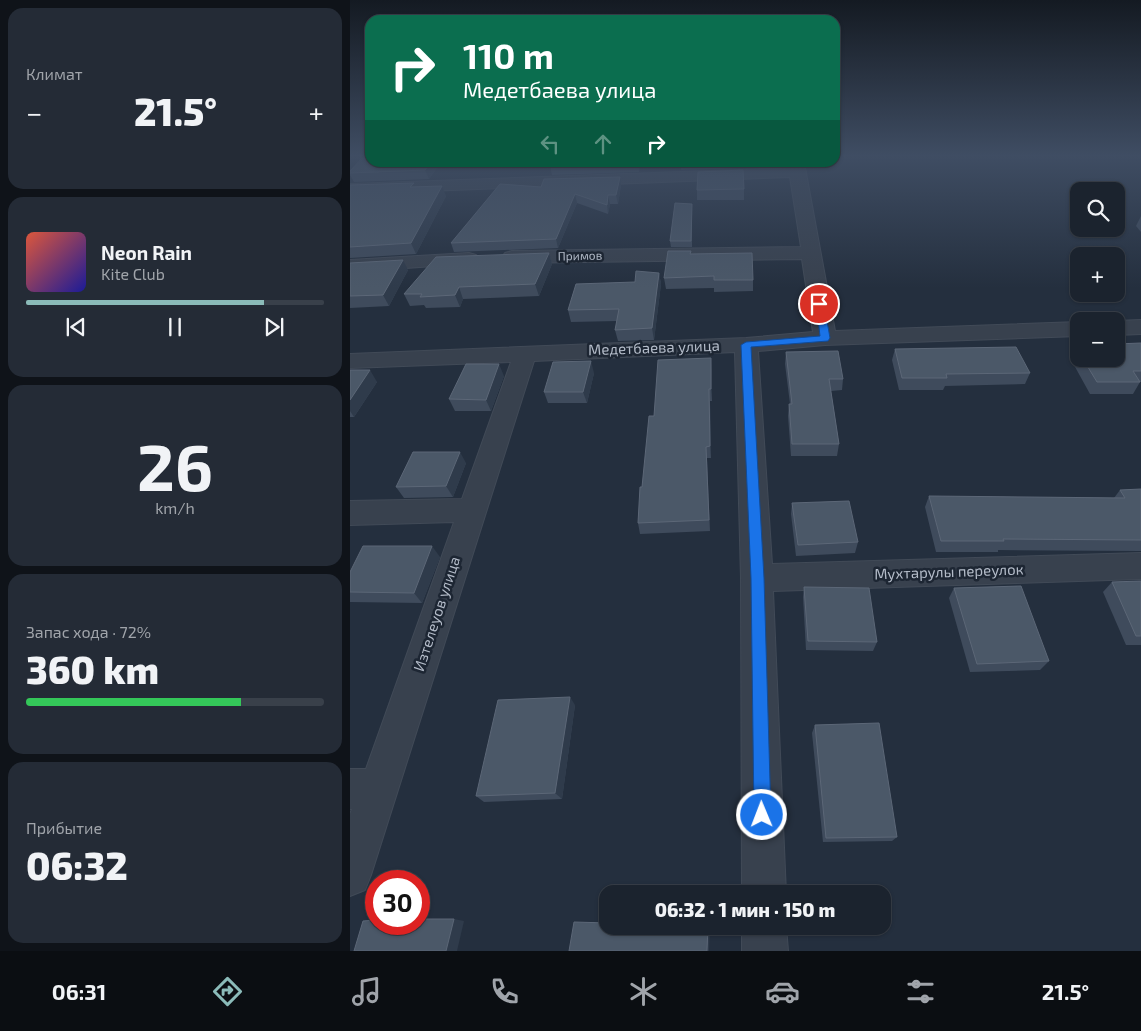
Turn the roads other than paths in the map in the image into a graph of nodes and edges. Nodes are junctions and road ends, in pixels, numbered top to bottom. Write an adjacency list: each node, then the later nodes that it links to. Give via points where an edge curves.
1 (802, 199): 2 (street)
2 (811, 253): 3 (street, Примов, via 488,258); 7 (street)
3 (350, 266)
4 (1141, 327): 5 (street)
5 (1125, 328)
6 (1070, 329): 7 (street, Медетбаева улица)
7 (825, 338): 8 (street, Медетбаева улица)
8 (746, 345): 9 (street, Медетбаева улица); 14 (street)
9 (525, 353): 10 (street, Медетбаева улица); 11 (street, Изтелеуов улица)
10 (350, 361)
11 (472, 510): 12 (street); 15 (street, Изтелеуов улица)
12 (350, 513)
13 (1141, 566): 14 (street, Мухтарулы переулок)
14 (758, 578): 17 (street)
15 (364, 788): 16 (street, Изтелеуов улица)
16 (350, 875)
17 (764, 885)
18 (764, 935): 19 (street)
19 (765, 951)

